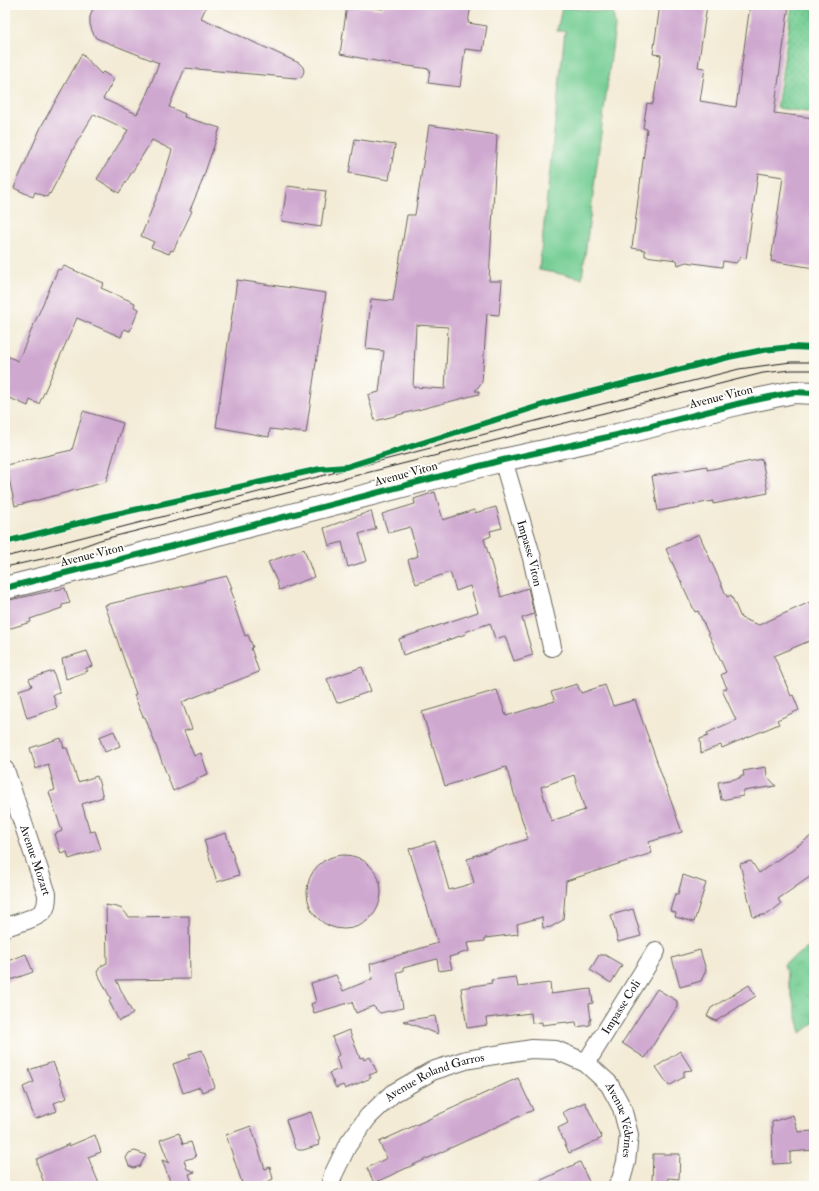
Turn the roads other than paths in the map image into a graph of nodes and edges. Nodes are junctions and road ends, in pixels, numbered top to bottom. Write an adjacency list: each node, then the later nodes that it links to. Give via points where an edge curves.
1 (814, 393): 2 (street, Avenue Viton, via 794,392 741,403 617,435)
2 (503, 460): 3 (street, Avenue Viton); 4 (street, Impasse Viton, via 532,558)
3 (5, 588)
4 (552, 647)
5 (5, 770): 6 (street, Avenue Mozart, via 47,894 47,902 44,911 36,916)
6 (5, 928)
7 (656, 950): 8 (street, Impasse Coli)
8 (586, 1062): 9 (street, Avenue Roland Garros, via 556,1050 531,1049 466,1060 432,1071 392,1094 368,1117 346,1146); 10 (street, Avenue Védrines, via 609,1084 622,1108 630,1136 626,1162)
9 (330, 1186)
10 (617, 1186)

